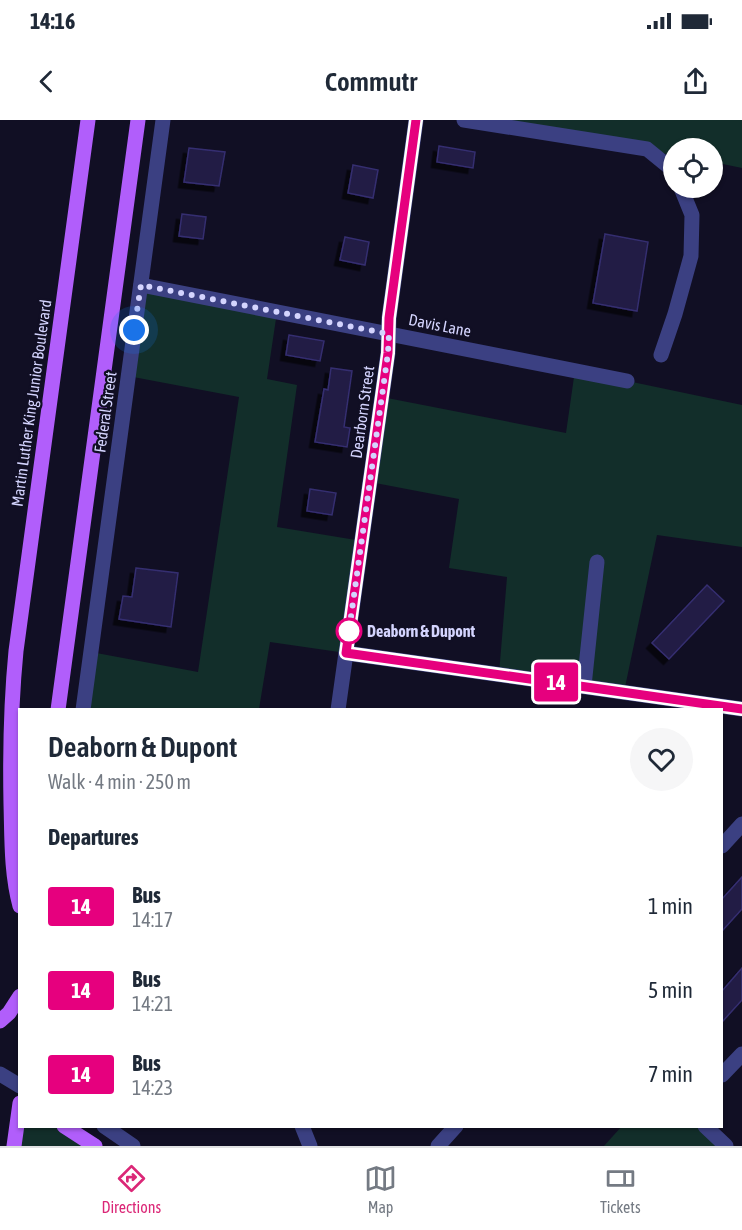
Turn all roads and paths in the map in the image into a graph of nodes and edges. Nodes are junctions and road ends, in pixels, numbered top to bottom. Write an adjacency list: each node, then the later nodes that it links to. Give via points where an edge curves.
1 (88, 120): 21 (main road, Martin Luther King Junior Boulevard, via 14,675 10,746 12,847)
2 (138, 120): 15 (main road)
3 (163, 120): 8 (street, Federal Street)
4 (416, 120): 9 (street, Dearborn Street)
5 (464, 120): 6 (street, via 647,149)
6 (663, 162)
7 (685, 198): 10 (street, via 693,215 691,256)
8 (141, 285): 9 (street, Davis Lane); 16 (street, Federal Street)
9 (389, 334): 11 (street, Davis Lane); 13 (street, Dearborn Street)
10 (660, 355)
11 (627, 381)
12 (597, 562): 14 (street)
13 (346, 653): 14 (street); 17 (street, Dearborn Street)
14 (584, 686): 18 (street)
15 (57, 708)
16 (83, 708)
17 (338, 708)
18 (742, 709)
19 (742, 824): 20 (street)
20 (723, 845)
21 (18, 897)
22 (18, 999): 23 (main road)
23 (0, 1021)
24 (742, 1054): 26 (street)
25 (0, 1074): 27 (street)
26 (723, 1075)
27 (18, 1085)
28 (18, 1117): 34 (main road)
29 (67, 1128): 35 (main road)
30 (107, 1128): 36 (street)
31 (303, 1128): 37 (street)
32 (454, 1128): 38 (street)
33 (707, 1128): 39 (street)
34 (14, 1146)
35 (95, 1146)
36 (133, 1146)
37 (310, 1146)
38 (438, 1146)
39 (726, 1146)

